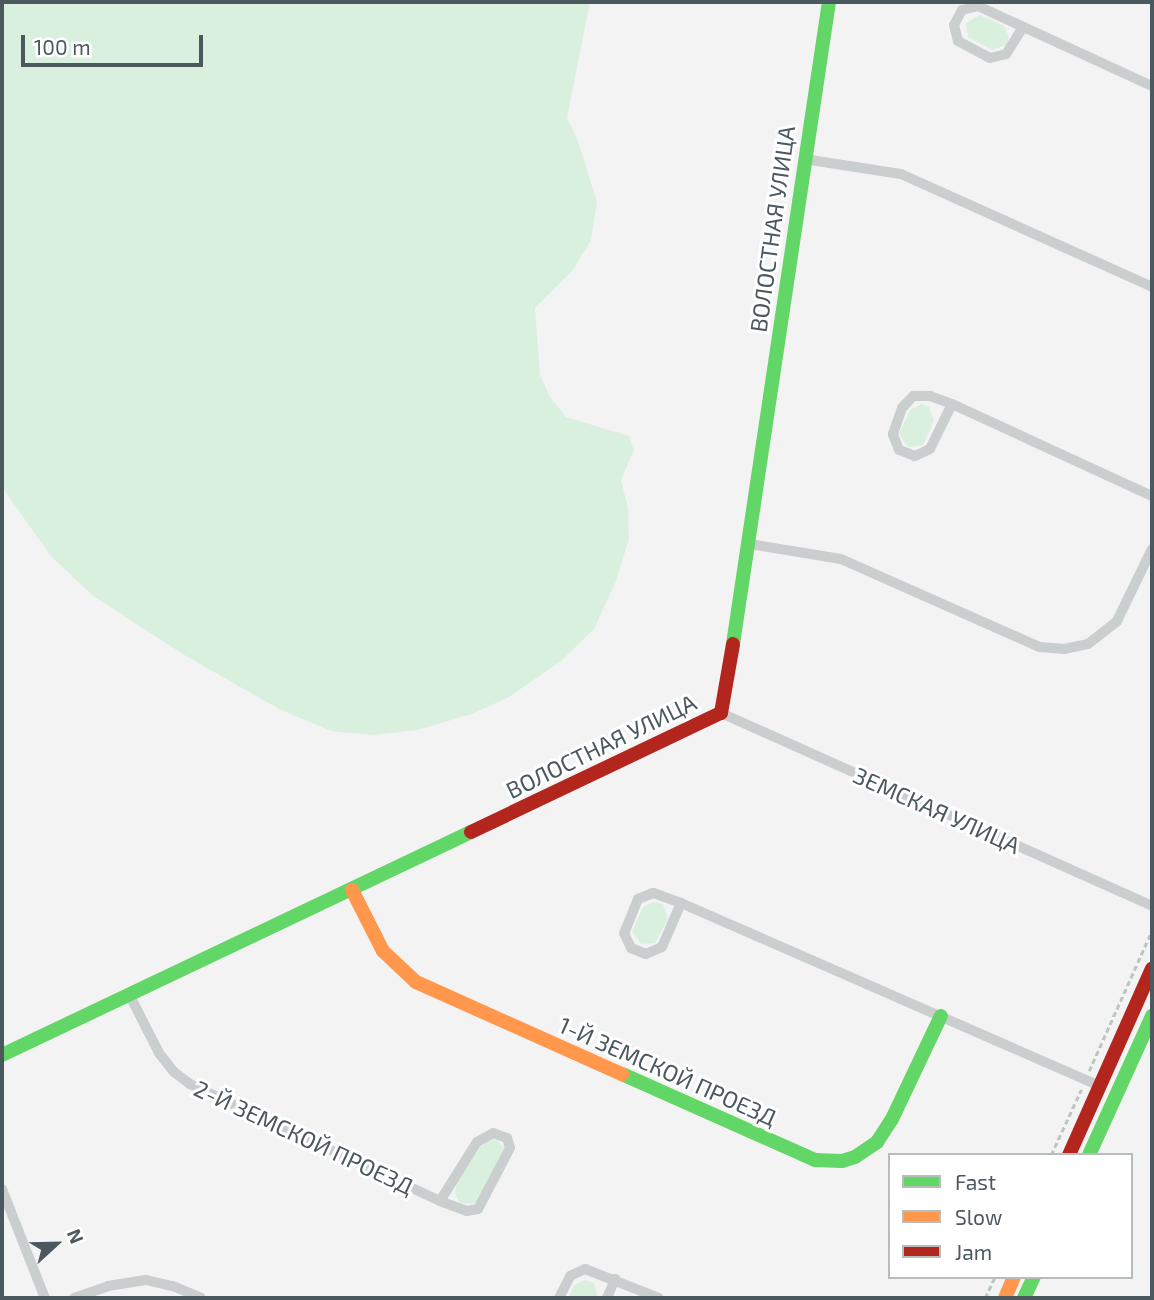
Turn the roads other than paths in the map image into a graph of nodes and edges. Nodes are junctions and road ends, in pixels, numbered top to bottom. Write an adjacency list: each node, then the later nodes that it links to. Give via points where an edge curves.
1 (829, 2): 4 (street, ВОЛОСТНАЯ УЛИЦА)
2 (1023, 27): 2 (street, via 1006,54 990,58 958,41 954,25 962,10 978,6); 3 (street)
3 (1152, 86)
4 (804, 159): 5 (street, via 901,174); 8 (street, ВОЛОСТНАЯ УЛИЦА)
5 (1152, 287)
6 (951, 404): 6 (street, via 922,394 906,401 892,435 899,450 915,456 930,449); 7 (street)
7 (1152, 496)
8 (750, 544): 9 (street, via 841,559 1040,647 1064,649 1088,643 1108,630 1123,610); 10 (street, ВОЛОСТНАЯ УЛИЦА)
9 (1152, 549)
10 (721, 713): 11 (street, ВОЛОСТНАЯ УЛИЦА); 13 (street, ЗЕМСКАЯ УЛИЦА)
11 (352, 890): 15 (street, ВОЛОСТНАЯ УЛИЦА); 16 (street, 1-Й ЗЕМСКОЙ ПРОЕЗД, via 383,951 416,982 815,1160 842,1161 877,1142)
12 (681, 903): 12 (street, via 662,947 646,954 631,948 624,933 638,900 653,893); 16 (street)
13 (1152, 906)
14 (1152, 969): 19 (street)
15 (130, 996): 18 (street, ВОЛОСТНАЯ УЛИЦА); 23 (street, 2-Й ЗЕМСКОЙ ПРОЕЗД, via 159,1053 190,1084)
16 (941, 1016): 19 (street)
17 (1152, 1016): 21 (street)
18 (2, 1055)
19 (1100, 1086): 20 (street)
20 (1070, 1153)
21 (1090, 1153)
22 (2, 1189): 27 (street)
23 (440, 1200): 23 (street, 2-Й ЗЕМСКОЙ ПРОЕЗД, via 477,1142 493,1133 507,1138 510,1149 478,1209 463,1210)
24 (615, 1279): 30 (street, via 594,1270 577,1271); 31 (street); 32 (street)
25 (1013, 1279): 33 (street)
26 (1033, 1279): 34 (street)
27 (45, 1298)
28 (74, 1298): 29 (street, via 146,1280)
29 (201, 1298)
30 (559, 1298)
31 (607, 1298)
32 (659, 1298)
33 (1005, 1298)
34 (1024, 1298)

